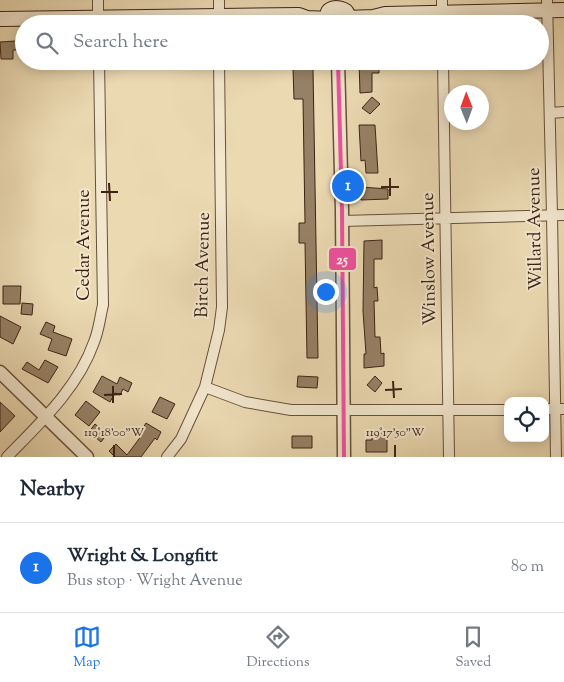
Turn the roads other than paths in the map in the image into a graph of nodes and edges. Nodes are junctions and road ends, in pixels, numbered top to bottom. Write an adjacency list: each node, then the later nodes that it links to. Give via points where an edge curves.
1 (98, 0): 6 (street)
2 (219, 0): 7 (street)
3 (547, 6): 4 (main road); 5 (main road)
4 (564, 10)
5 (442, 12): 8 (main road, via 385,14 376,9)
6 (98, 15)
7 (219, 15)
8 (338, 15)
9 (0, 19): 10 (main road)
10 (15, 19)
11 (99, 70): 28 (street, Cedar Avenue, via 103,305 94,342 75,382)
12 (220, 70): 23 (street, Birch Avenue, via 222,307)
13 (338, 70): 21 (street)
14 (443, 70): 20 (street, Winslow Avenue)
15 (549, 70): 16 (street, Willard Avenue)
16 (550, 112): 17 (street); 18 (street, Willard Avenue)
17 (564, 112)
18 (552, 215): 19 (street); 20 (street); 24 (street, Willard Avenue)
19 (564, 215)
20 (446, 219): 21 (street); 27 (street, Winslow Avenue)
21 (342, 221): 26 (street)
22 (0, 372): 28 (street)
23 (205, 387): 26 (street, via 246,402 291,410); 31 (street, Birch Avenue, via 182,439)
24 (555, 409): 34 (street, Willard Avenue)
25 (504, 410): 27 (street)
26 (343, 411): 27 (street); 32 (street)
27 (448, 411): 33 (street, Winslow Avenue)
28 (45, 417): 29 (street, Cedar Avenue); 30 (street)
29 (7, 457)
30 (87, 457)
31 (167, 457)
32 (344, 457)
33 (449, 457)
34 (556, 457)

